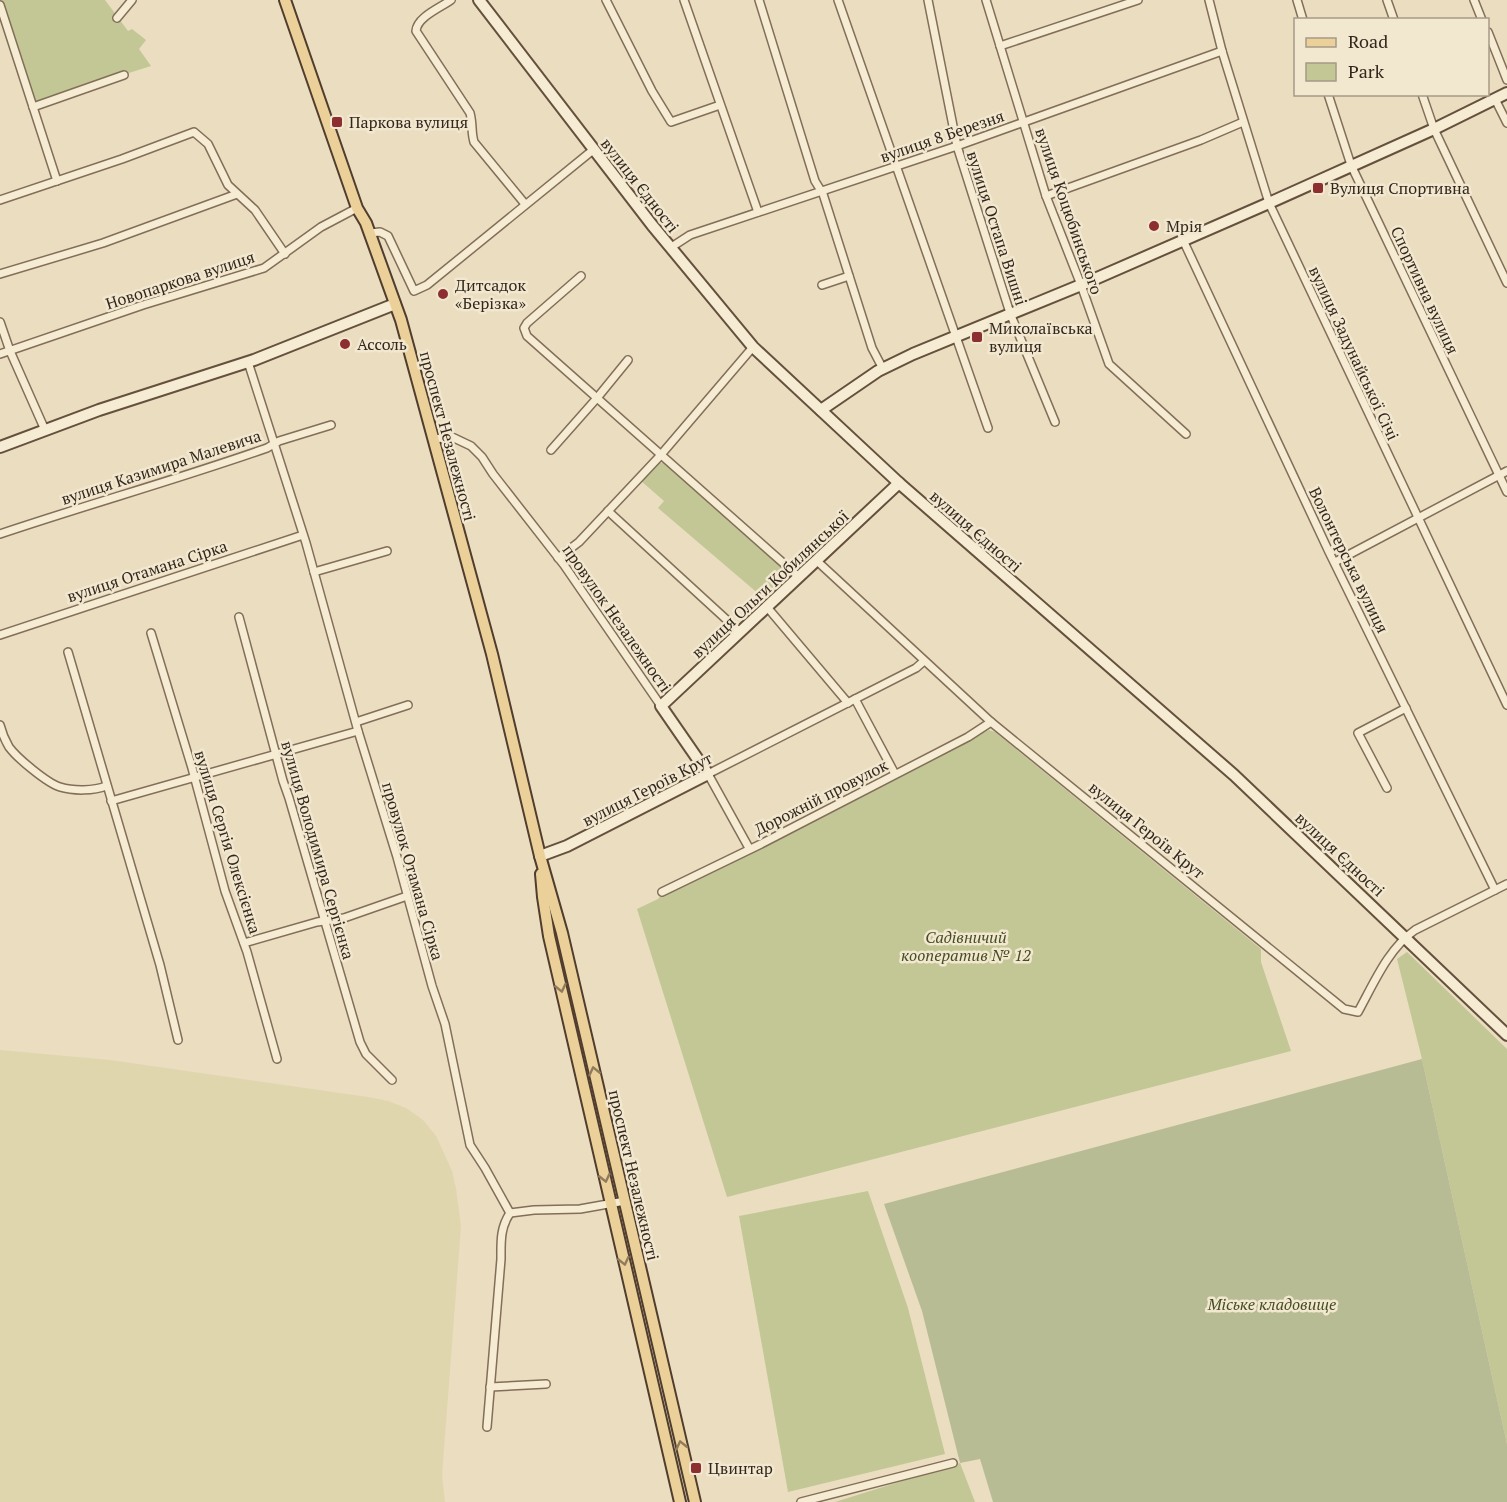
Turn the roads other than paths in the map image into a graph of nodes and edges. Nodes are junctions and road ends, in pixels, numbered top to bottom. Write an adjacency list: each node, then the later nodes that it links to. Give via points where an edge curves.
1 (132, 0): 17 (street)
2 (285, 0): 47 (main road, проспект Незалежності)
3 (451, 0): 46 (street, via 417,23 416,31 470,113 474,142)
4 (479, 0): 37 (street, вулиця Єдності)
5 (606, 0): 30 (street, via 671,122)
6 (684, 0): 30 (street)
7 (759, 0): 41 (street)
8 (838, 0): 39 (street)
9 (928, 0): 36 (street, вулиця Остапа Вишні)
10 (986, 0): 22 (street, вулиця Коцюбинського)
11 (1138, 0): 22 (street)
12 (1209, 0): 23 (street, вулиця Задунайської Січі)
13 (1297, 0): 18 (street)
14 (1387, 0): 19 (street)
15 (1474, 0): 20 (street)
16 (0, 5): 31 (street)
17 (117, 18)
18 (1302, 18)
19 (1393, 18)
20 (1481, 18)
21 (1489, 35): 25 (street)
22 (1000, 46): 33 (street, вулиця Коцюбинського)
23 (1222, 51): 32 (street, вулиця Задунайської Січі); 33 (street, вулиця 8 Березня)
24 (124, 75): 31 (street)
25 (1507, 80)
26 (1507, 93): 29 (street)
27 (1329, 96): 38 (street, Спортивна вулиця)
28 (1423, 96): 35 (street)
29 (1495, 99): 34 (street); 35 (street)
30 (720, 105): 48 (street)
31 (33, 107): 40 (street)
32 (1243, 122): 43 (street); 45 (street, вулиця Задунайської Січі)
33 (1023, 123): 36 (street, вулиця 8 Березня); 43 (street, вулиця Коцюбинського)
34 (1507, 123)
35 (1434, 129): 38 (street); 56 (street)
36 (957, 146): 39 (street, вулиця 8 Березня); 60 (street, вулиця Остапа Вишні)
37 (593, 150): 46 (street); 51 (street, вулиця Єдності)
38 (1351, 165): 45 (street); 82 (street, Спортивна вулиця)
39 (896, 166): 41 (street, вулиця 8 Березня); 62 (street)
40 (57, 181): 42 (street, via 194,132 208,144 224,178); 44 (street)
41 (821, 191): 48 (street, вулиця 8 Березня); 55 (street)
42 (237, 194): 52 (street, via 255,210); 53 (street, via 104,243)
43 (1046, 196): 58 (street, вулиця Коцюбинського)
44 (0, 200)
45 (1269, 203): 50 (street); 86 (street, вулиця Задунайської Січі)
46 (525, 204): 49 (street, via 427,285 414,291 388,236)
47 (357, 208): 49 (main road, проспект Незалежності); 52 (street, Новопаркова вулиця, via 321,227)
48 (758, 212): 51 (street, вулиця 8 Березня, via 690,235)
49 (370, 233): 59 (main road, проспект Незалежності)
50 (1183, 240): 58 (street); 92 (street, Волонтерська вулиця)
51 (670, 248): 63 (street, вулиця Єдності)
52 (285, 254): 64 (street, Новопаркова вулиця, via 264,268)
53 (0, 274)
54 (581, 276): 69 (street, via 524,328 527,336)
55 (849, 276): 57 (street); 68 (street, via 872,348)
56 (1507, 283)
57 (822, 285)
58 (1081, 285): 60 (street); 75 (street, вулиця Коцюбинського, via 1109,364)
59 (395, 304): 67 (street); 76 (main road, проспект Незалежності)
60 (1010, 313): 62 (street); 71 (street, вулиця Остапа Вишні)
61 (0, 322): 64 (street)
62 (956, 335): 68 (street); 73 (street)
63 (753, 348): 70 (street, вулиця Єдності); 80 (street)
64 (10, 351): 65 (street, Новопаркова вулиця); 74 (street)
65 (0, 354)
66 (628, 360): 69 (street)
67 (249, 362): 74 (street); 77 (street, провулок Отамана Сірка)
68 (883, 369): 70 (street)
69 (597, 398): 79 (street); 80 (street)
70 (820, 411): 83 (street, вулиця Єдності)
71 (1055, 422)
72 (330, 425): 77 (street, вулиця Казимира Малевича)
73 (988, 428)
74 (45, 430): 78 (street)
75 (1186, 435)
76 (434, 439): 90 (street, провулок Незалежності, via 452,437 477,451); 120 (main road, проспект Незалежності, via 492,654)
77 (274, 443): 87 (street, вулиця Казимира Малевича, via 206,469); 88 (street, провулок Отамана Сірка)
78 (0, 447)
79 (551, 450)
80 (662, 454): 85 (street); 94 (street)
81 (1507, 471): 82 (street)
82 (1499, 475): 84 (street, Спортивна вулиця); 86 (street)
83 (899, 483): 91 (street, вулиця Ольги Кобилянської); 128 (street, вулиця Єдності, via 1234,775)
84 (1507, 492)
85 (608, 511): 90 (street); 97 (street)
86 (1418, 519): 92 (street); 105 (street, вулиця Задунайської Січі)
87 (0, 534)
88 (303, 535): 93 (street, провулок Отамана Сірка); 99 (street, вулиця Отамана Сірка)
89 (387, 551): 93 (street)
90 (558, 558): 106 (street, провулок Незалежності)
91 (817, 561): 94 (street, вулиця Ольги Кобилянської); 101 (street, вулиця Героїв Крут)
92 (1335, 562): 107 (street, Волонтерська вулиця)
93 (314, 572): 108 (street, провулок Отамана Сірка)
94 (799, 577): 95 (street, вулиця Ольги Кобилянської)
95 (767, 607): 97 (street, вулиця Ольги Кобилянської); 103 (street)
96 (239, 617): 112 (street, вулиця Володимира Сергієнка)
97 (740, 632): 106 (street, вулиця Ольги Кобилянської)
98 (151, 633): 115 (street, вулиця Сергія Олексієнка)
99 (0, 635)
100 (68, 652): 116 (street)
101 (924, 661): 102 (street, вулиця Героїв Крут); 109 (street, вулиця Героїв Крут)
102 (855, 699): 103 (street, вулиця Героїв Крут); 114 (street)
103 (848, 703): 113 (street, вулиця Героїв Крут)
104 (408, 705): 108 (street)
105 (1507, 705)
106 (661, 706): 113 (street, провулок Незалежності)
107 (1406, 708): 117 (street, via 1358,733); 122 (street, Волонтерська вулиця)
108 (356, 722): 111 (street, провулок Отамана Сірка)
109 (991, 722): 114 (street, Дорожній провулок); 128 (street, вулиця Героїв Крут, via 1344,1009 1358,1011)
110 (0, 725): 116 (street, via 14,753 55,784 69,788)
111 (358, 731): 112 (street); 124 (street, провулок Отамана Сірка)
112 (276, 754): 115 (street); 125 (street, вулиця Володимира Сергієнка)
113 (708, 774): 119 (street, провулок Незалежності); 120 (street, вулиця Героїв Крут)
114 (895, 774): 119 (street, Дорожній провулок)
115 (195, 776): 118 (street); 129 (street, вулиця Сергія Олексієнка, via 225,891)
116 (106, 786): 118 (street)
117 (1387, 788)
118 (111, 801): 131 (street)
119 (748, 848): 123 (street, Дорожній провулок)
120 (540, 856): 126 (main road, проспект Незалежності); 127 (main road, проспект Незалежності)
121 (1507, 884): 122 (street)
122 (1495, 890): 128 (street)
123 (662, 892)
124 (407, 896): 125 (street); 136 (street, провулок Отамана Сірка, via 445,1024 470,1145)
125 (325, 921): 129 (street); 133 (street, вулиця Володимира Сергієнка, via 363,1048)
126 (561, 928): 127 (main road); 134 (main road, проспект Незалежності, one-way to 126)
127 (548, 931): 135 (main road, проспект Незалежності, one-way to 135)
128 (1405, 937): 130 (street, вулиця Єдності)
129 (244, 942): 132 (street, вулиця Сергія Олексієнка)
130 (1507, 1035)
131 (178, 1040)
132 (277, 1059)
133 (392, 1080)
134 (624, 1201): 135 (street); 142 (main road, проспект Незалежності, one-way to 134)
135 (611, 1204): 136 (street); 141 (main road, проспект Незалежності, one-way to 141)
136 (510, 1213): 138 (street, via 501,1236)
137 (546, 1384): 138 (street)
138 (490, 1387): 139 (street)
139 (487, 1427)
140 (953, 1463): 143 (street)
141 (680, 1502)
142 (694, 1502)
143 (801, 1502)

